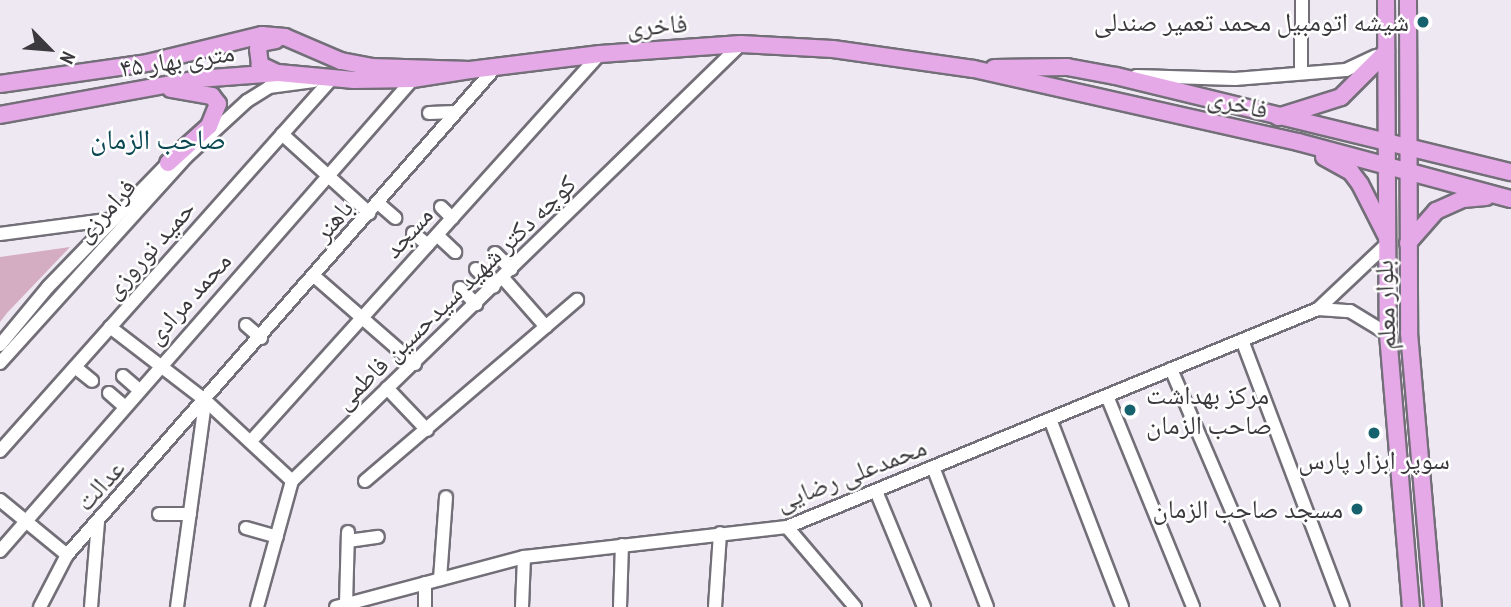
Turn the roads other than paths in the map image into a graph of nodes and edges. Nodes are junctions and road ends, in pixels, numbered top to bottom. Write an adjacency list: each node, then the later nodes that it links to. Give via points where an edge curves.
1 (1302, 0): 11 (street)
2 (1386, 0): 6 (main road, بلوار معلم)
3 (1408, 0): 25 (main road, بلوار معلم)
4 (285, 37): 10 (main road, فاخری, via 341,61 371,67); 12 (main road, via 261,43 258,49 260,65); 16 (main road, ۴۵ متری بهار, via 262,35 147,63)
5 (741, 44): 7 (main road, فاخری); 9 (main road, فاخری, via 833,49); 46 (street, کوچه دکتر شهید سیدحسین فاطمی)
6 (1386, 49): 11 (street, via 1360,66); 21 (main road, via 1362,81 1341,97); 24 (main road, بلوار معلم)
7 (600, 54): 8 (main road, فاخری); 35 (street, مسجد)
8 (495, 68): 10 (main road, فاخری); 18 (street, باهنر)
9 (974, 69): 13 (main road, فاخری, via 1067,67); 23 (main road, فاخری)
10 (470, 70): 15 (main road, فاخری)
11 (1301, 71): 13 (street, via 1235,79)
12 (278, 73): 14 (main road, فاخری); 17 (main road, ۴۵ متری بهار)
13 (1115, 76): 21 (main road, فاخری)
14 (332, 78): 15 (main road, فاخری); 22 (street, حمید نوروزی); 59 (street, فرامرزی, via 269,87 247,101 186,157)
15 (413, 79): 30 (street, محمد مرادی)
16 (0, 84)
17 (151, 87): 20 (main road, ۴۵ متری بهار); 26 (main road, via 197,92 212,96 218,104 209,126)
18 (456, 112): 19 (street); 33 (street, باهنر)
19 (429, 113)
20 (0, 115)
21 (1278, 117): 24 (main road, فاخری)
22 (282, 134): 30 (street); 53 (street, حمید نوروزی)
23 (1298, 142): 27 (main road, فاخری); 40 (main road, via 1351,172)
24 (1387, 143): 25 (main road, فاخری); 27 (main road, بلوار معلم)
25 (1408, 149): 28 (main road, فاخری); 29 (main road, بلوار معلم)
26 (168, 163): 36 (street, فرامرزی)
27 (1387, 169): 29 (main road, فاخری); 40 (main road, بلوار معلم)
28 (1511, 172)
29 (1408, 174): 31 (main road, فاخری); 41 (main road, بلوار معلم)
30 (328, 175): 33 (street); 61 (street, محمد مرادی)
31 (1504, 197): 41 (main road, via 1450,204 1423,223)
32 (441, 207): 35 (street)
33 (373, 208): 34 (street); 45 (street, باهنر)
34 (395, 218)
35 (452, 218): 39 (street, مسجد)
36 (114, 219): 38 (street); 58 (street, فرامرزی)
37 (413, 233): 39 (street)
38 (0, 234)
39 (432, 240): 42 (street); 51 (street, مسجد)
40 (1387, 240): 50 (street); 55 (main road, بلوار معلم)
41 (1408, 243): 114 (main road, بلوار معلم, via 1420,496)
42 (455, 252)
43 (495, 253): 46 (street)
44 (476, 269): 46 (street)
45 (314, 276): 51 (street); 56 (street, باهنر)
46 (503, 278): 49 (street, کوچه دکتر شهید سیدحسین فاطمی); 54 (street)
47 (460, 288): 49 (street)
48 (577, 300): 54 (street)
49 (476, 304): 60 (street, کوچه دکتر شهید سیدحسین فاطمی)
50 (1318, 309): 55 (street, via 1350,311); 57 (street, محمدعلی رضایی)
51 (362, 317): 60 (street); 74 (street, مسجد)
52 (246, 325): 56 (street)
53 (110, 327): 61 (street); 62 (street, حمید نوروزی)
54 (546, 327): 73 (street)
55 (1388, 334): 97 (main road, بلوار معلم)
56 (261, 338): 70 (street, باهنر)
57 (1242, 340): 63 (street, محمدعلی رضایی); 113 (street)
58 (0, 345)
59 (0, 363)
60 (415, 363): 66 (street, کوچه دکتر شهید سیدحسین فاطمی)
61 (159, 365): 67 (street, محمد مرادی); 70 (street)
62 (75, 367): 65 (street); 75 (street, حمید نوروزی)
63 (1171, 369): 69 (street, محمدعلی رضایی); 112 (street)
64 (122, 376): 67 (street)
65 (92, 381)
66 (387, 388): 73 (street); 77 (street, کوچه دکتر شهید سیدحسین فاطمی)
67 (138, 389): 71 (street, محمد مرادی)
68 (109, 393): 71 (street)
69 (1107, 396): 72 (street, محمدعلی رضایی); 111 (street)
70 (206, 401): 74 (street); 83 (street); 85 (street, عدالت)
71 (124, 406): 84 (street, محمد مرادی)
72 (1050, 419): 76 (street, محمدعلی رضایی); 110 (street)
73 (427, 430): 78 (street)
74 (251, 441): 77 (street)
75 (0, 451)
76 (933, 467): 79 (street, محمدعلی رضایی); 109 (street)
77 (292, 481): 89 (street)
78 (365, 481)
79 (876, 491): 86 (street, محمدعلی رضایی); 108 (street)
80 (446, 497): 95 (street)
81 (0, 500): 84 (street)
82 (159, 514): 83 (street)
83 (190, 514): 102 (street)
84 (26, 521): 92 (street, محمد مرادی); 93 (street)
85 (98, 522): 93 (street, عدالت); 101 (street)
86 (787, 527): 88 (street, محمدعلی رضایی); 99 (street)
87 (246, 528): 89 (street)
88 (720, 533): 91 (street, محمدعلی رضایی); 107 (street)
89 (277, 537): 103 (street)
90 (378, 537): 98 (street, via 348,536)
91 (621, 545): 94 (street, محمدعلی رضایی); 106 (street)
92 (0, 551)
93 (67, 555): 100 (street, عدالت)
94 (524, 557): 95 (street, محمدعلی رضایی); 105 (street)
95 (440, 579): 96 (street, محمدعلی رضایی)
96 (425, 583): 98 (street, محمدعلی رضایی); 104 (street)
97 (1408, 605)
98 (341, 606)
99 (852, 606)
100 (40, 607)
101 (92, 607)
102 (177, 607)
103 (257, 607)
104 (425, 607)
105 (522, 607)
106 (620, 607)
107 (715, 607)
108 (924, 607)
109 (987, 607)
110 (1122, 607)
111 (1194, 607)
112 (1273, 607)
113 (1343, 607)
114 (1433, 607)

